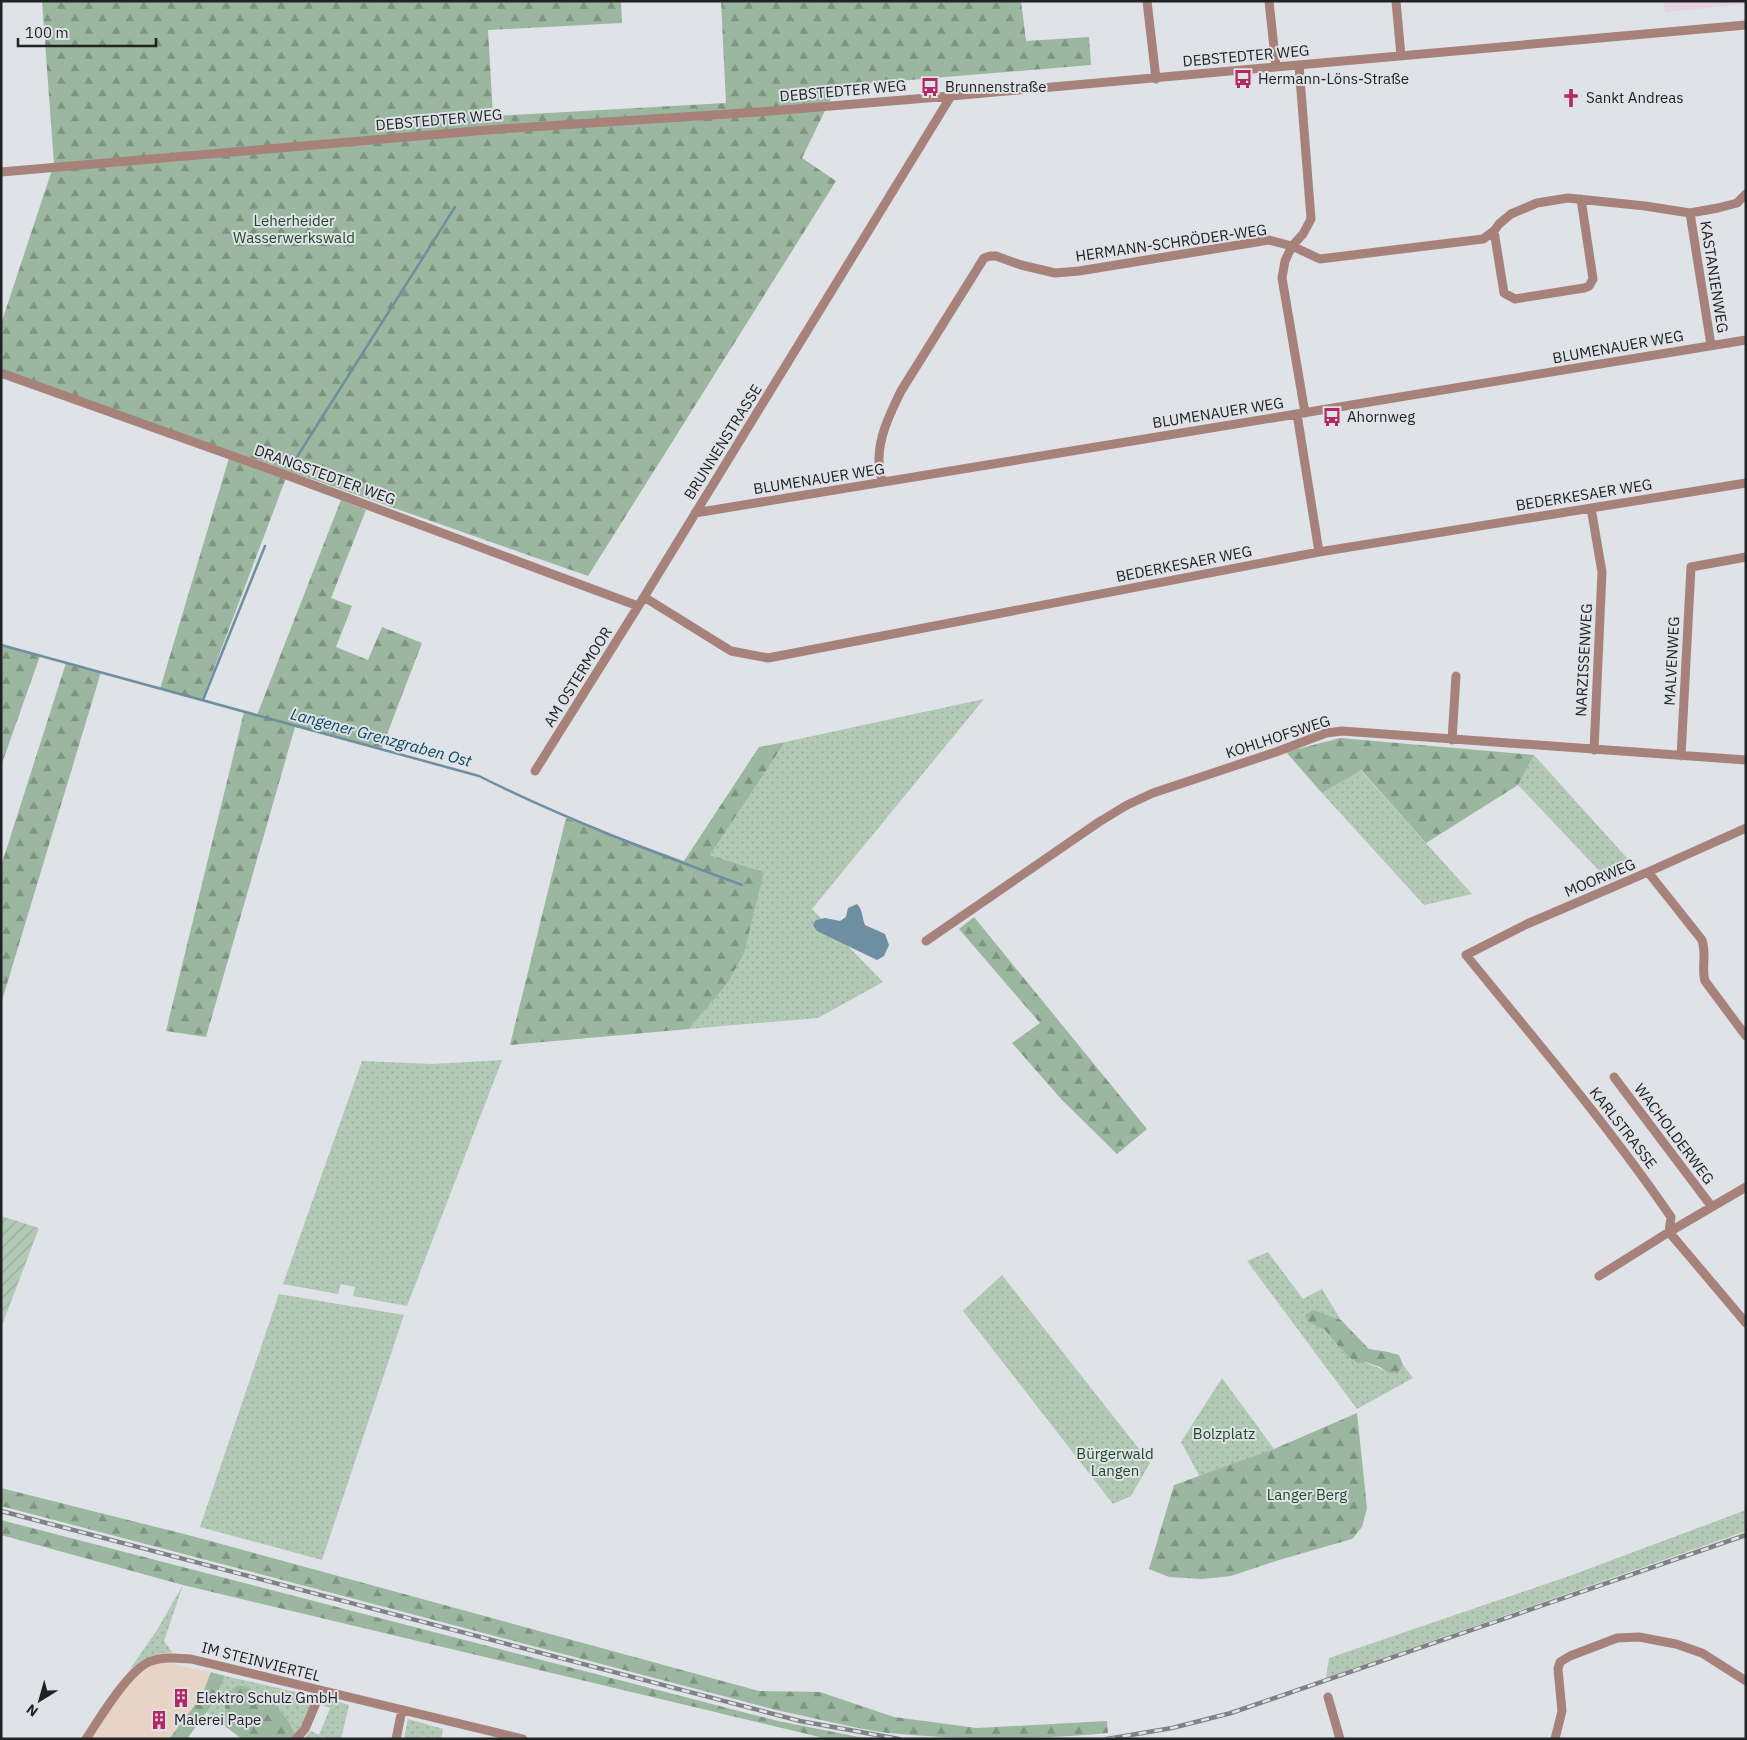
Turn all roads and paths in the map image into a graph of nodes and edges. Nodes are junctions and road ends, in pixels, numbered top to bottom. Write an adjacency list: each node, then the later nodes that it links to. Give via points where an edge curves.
1 (1147, 1): 8 (street)
2 (1269, 1): 7 (street)
3 (1396, 1): 5 (street)
4 (1746, 25): 5 (street, DEBSTEDTER WEG)
5 (1401, 56): 6 (street, DEBSTEDTER WEG)
6 (1299, 65): 7 (street, DEBSTEDTER WEG); 15 (street, via 1311,219)
7 (1276, 67): 8 (street, DEBSTEDTER WEG)
8 (1156, 79): 9 (street, DEBSTEDTER WEG)
9 (951, 96): 10 (street, DEBSTEDTER WEG, via 499,129); 23 (street, BRUNNENSTRASSE)
10 (1, 172)
11 (1746, 194): 13 (street, KASTANIENWEG, via 1737,203)
12 (1581, 199): 13 (street, HERMANN-SCHRÖDER-WEG); 14 (street, HERMANN-SCHRÖDER-WEG, via 1537,203 1511,214); 14 (street, via 1593,279 1584,288 1515,299 1508,297 1504,293)
13 (1690, 213): 17 (street, KASTANIENWEG)
14 (1494, 231): 15 (street, HERMANN-SCHRÖDER-WEG, via 1483,238 1320,258)
15 (1292, 246): 19 (street, via 1282,278); 20 (street, HERMANN-SCHRÖDER-WEG, via 1269,240 1055,273 996,256 984,258 890,414 879,459)
16 (1746, 340): 17 (street, BLUMENAUER WEG)
17 (1711, 345): 19 (street, BLUMENAUER WEG)
18 (1, 373): 27 (street, DRANGSTEDTER WEG)
19 (1301, 414): 20 (street, BLUMENAUER WEG); 24 (street)
20 (882, 482): 23 (street, BLUMENAUER WEG)
21 (1746, 483): 22 (street, BEDERKESAER WEG)
22 (1591, 508): 24 (street, BEDERKESAER WEG); 30 (street, NARZISSENWEG, via 1602,572)
23 (695, 513): 26 (street, BRUNNENSTRASSE)
24 (1319, 552): 26 (street, BEDERKESAER WEG, via 768,658 731,651)
25 (1746, 557): 31 (street, MALVENWEG, via 1691,567)
26 (644, 597): 27 (street, AM OSTERMOOR)
27 (638, 606): 33 (street, AM OSTERMOOR)
28 (1456, 676): 29 (street)
29 (1452, 740): 30 (street, KOHLHOFSWEG); 36 (street, KOHLHOFSWEG, via 1326,733 1153,793 1099,822)
30 (1594, 750): 31 (street, KOHLHOFSWEG)
31 (1681, 756): 32 (street, KOHLHOFSWEG)
32 (1746, 760)
33 (535, 771)
34 (1746, 828): 35 (street, MOORWEG)
35 (1648, 872): 37 (street, MOORWEG, via 1527,924); 38 (street, via 1702,940 1705,981)
36 (926, 941)
37 (1466, 955): 42 (street, KARLSTRASSE, via 1642,1174 1671,1217)
38 (1746, 1036)
39 (1614, 1077): 41 (street, WACHOLDERWEG)
40 (1746, 1187): 41 (street)
41 (1712, 1207): 42 (street)
42 (1669, 1232): 43 (street); 44 (street)
43 (1598, 1276)
44 (1746, 1323)
45 (1746, 1681): 55 (street, via 1702,1653 1676,1644 1638,1637 1618,1638 1560,1662 1562,1711)
46 (321, 1690): 48 (street, IM STEINVIERTEL); 50 (street, IM STEINVIERTEL, via 191,1659 172,1657 150,1661 122,1685); 51 (street, via 305,1728)
47 (1328, 1697): 54 (street)
48 (402, 1710): 49 (street, IM STEINVIERTEL); 52 (street)
49 (495, 1735): 53 (street, IM STEINVIERTEL)
50 (86, 1739)
51 (296, 1739)
52 (396, 1739)
53 (523, 1739)
54 (1340, 1739)
55 (1555, 1739)

